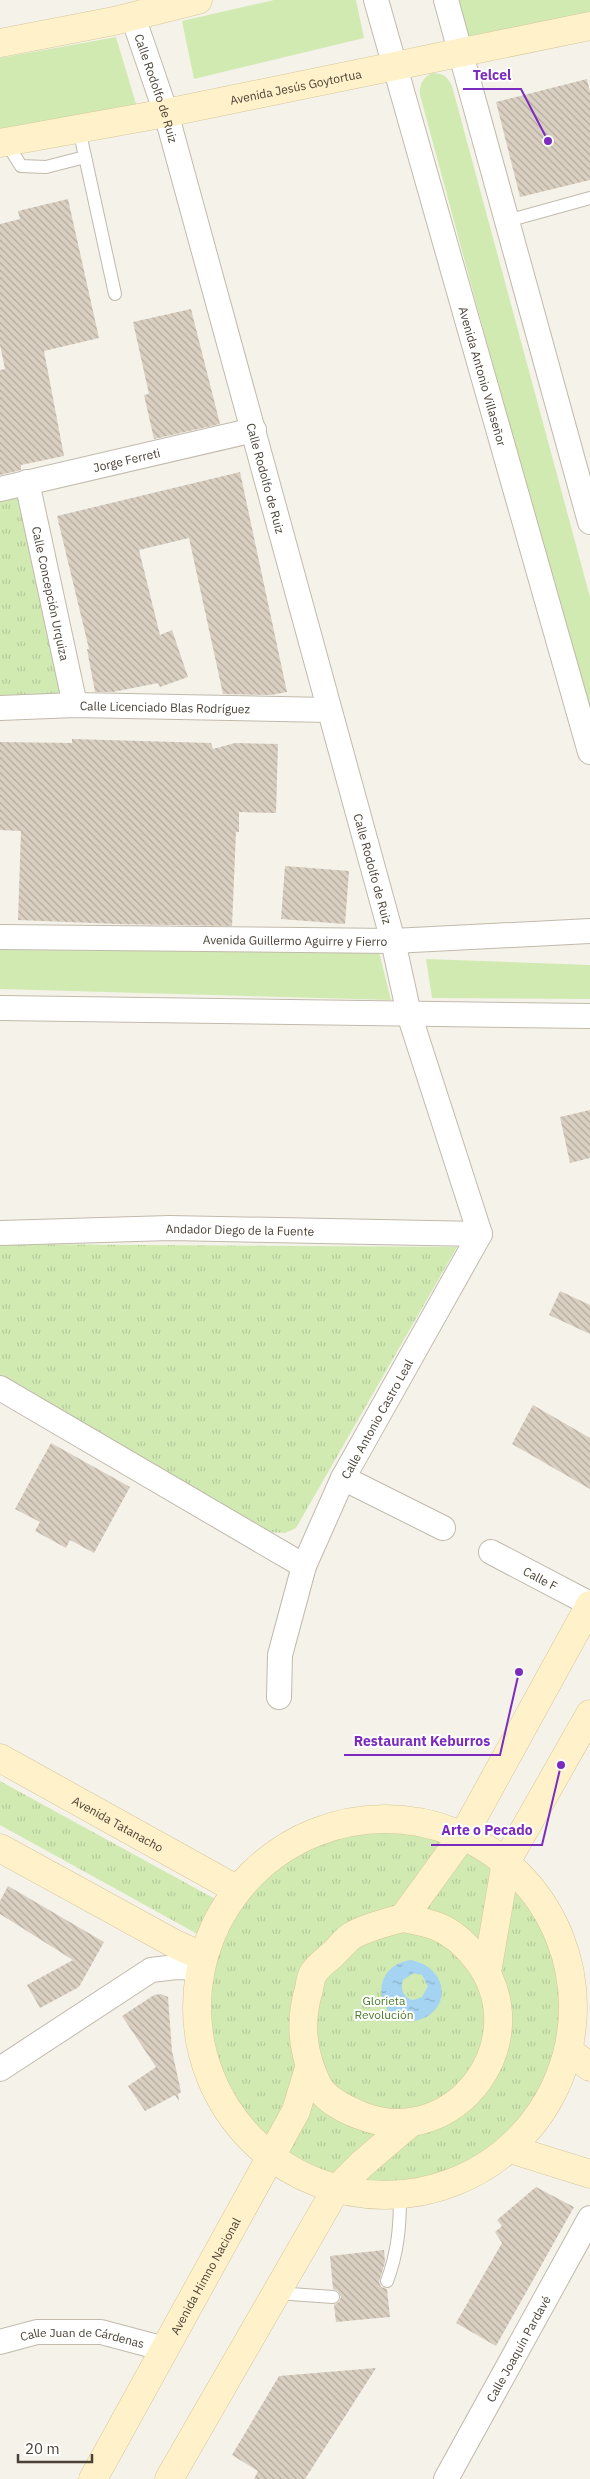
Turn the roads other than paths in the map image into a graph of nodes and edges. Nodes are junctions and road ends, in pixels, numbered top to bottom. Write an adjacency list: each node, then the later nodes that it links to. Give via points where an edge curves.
1 (198, 0): 4 (street)
2 (376, 0): 8 (street, Avenida Antonio Villaseñor)
3 (446, 0): 7 (street)
4 (131, 13): 6 (street); 9 (street, Calle Rodolfo de Ruiz)
5 (590, 26): 7 (street, Avenida Jesús Goytortua)
6 (0, 43)
7 (461, 53): 8 (street, Avenida Jesús Goytortua); 14 (street)
8 (395, 66): 9 (street, Avenida Jesús Goytortua); 23 (street, Avenida Antonio Villaseñor)
9 (166, 113): 10 (street, Avenida Jesús Goytortua); 16 (street, Calle Rodolfo de Ruiz)
10 (79, 129): 11 (street, Avenida Jesús Goytortua); 12 (lane)
11 (3, 143): 12 (lane, via 21,166 46,167)
12 (85, 157): 15 (lane)
13 (590, 198): 14 (lane)
14 (507, 220): 19 (street)
15 (115, 294)
16 (254, 430): 17 (street, Jorge Ferreti); 22 (street, Calle Rodolfo de Ruiz)
17 (27, 482): 18 (street, Jorge Ferreti); 20 (street, Calle Concepción Urquiza)
18 (0, 489)
19 (590, 522)
20 (75, 705): 21 (street, Calle Licenciado Blas Rodríguez); 22 (street, Calle Licenciado Blas Rodríguez)
21 (0, 708)
22 (329, 710): 26 (street, Calle Rodolfo de Ruiz)
23 (590, 752)
24 (590, 931): 26 (street, Avenida Guillermo Aguirre y Fierro)
25 (0, 937): 26 (street, Avenida Guillermo Aguirre y Fierro)
26 (393, 941): 28 (street)
27 (0, 1008): 28 (street)
28 (409, 1014): 29 (street); 31 (street)
29 (590, 1016)
30 (0, 1233): 31 (street, Andador Diego de la Fuente, via 170,1228)
31 (480, 1234): 33 (street, Calle Antonio Castro Leal)
32 (0, 1388): 36 (street)
33 (343, 1478): 34 (street); 36 (street, Calle Antonio Castro Leal)
34 (444, 1528)
35 (491, 1552): 37 (street, Calle F)
36 (304, 1566): 38 (street, Calle Antonio Castro Leal, via 280,1656)
37 (590, 1604): 41 (street)
38 (279, 1697)
39 (590, 1714): 43 (street)
40 (0, 1758): 44 (street, Avenida Tatanacho)
41 (464, 1834): 43 (street); 44 (street, via 403,1818 341,1822 283,1847); 45 (street)
42 (0, 1848): 46 (street)
43 (506, 1862): 47 (street); 48 (street, via 517,1871 555,1923 573,1986)
44 (236, 1889): 46 (street, via 206,1944)
45 (403, 1918): 47 (street, via 436,1926 466,1944); 50 (street, via 352,1936 314,1972 305,2002 302,2040)
46 (203, 1962): 51 (street, via 151,1970); 54 (street, via 195,2006 205,2068 235,2124)
47 (487, 1972): 52 (street, via 498,2003 498,2036 488,2068 468,2094 441,2113)
48 (569, 2051): 49 (street); 53 (street, via 543,2111)
49 (590, 2067)
50 (309, 2068): 52 (street, via 319,2088 345,2110 376,2121); 54 (street, Avenida Himno Nacional, via 296,2111)
51 (0, 2069)
52 (410, 2123): 56 (street)
53 (510, 2148): 55 (street); 57 (street, via 504,2155 452,2185)
54 (269, 2160): 56 (street); 63 (street, Avenida Himno Nacional)
55 (590, 2174)
56 (335, 2191): 57 (street); 60 (street)
57 (400, 2196): 59 (lane, via 400,2236)
58 (590, 2218): 66 (street, Calle Joaquín Pardavé)
59 (387, 2281)
60 (276, 2293): 61 (lane); 65 (street)
61 (334, 2297)
62 (0, 2342): 63 (street, Calle Juan de Cárdenas, via 37,2332 101,2332)
63 (165, 2349): 64 (street, Avenida Himno Nacional)
64 (93, 2479)
65 (169, 2479)
66 (446, 2479)

